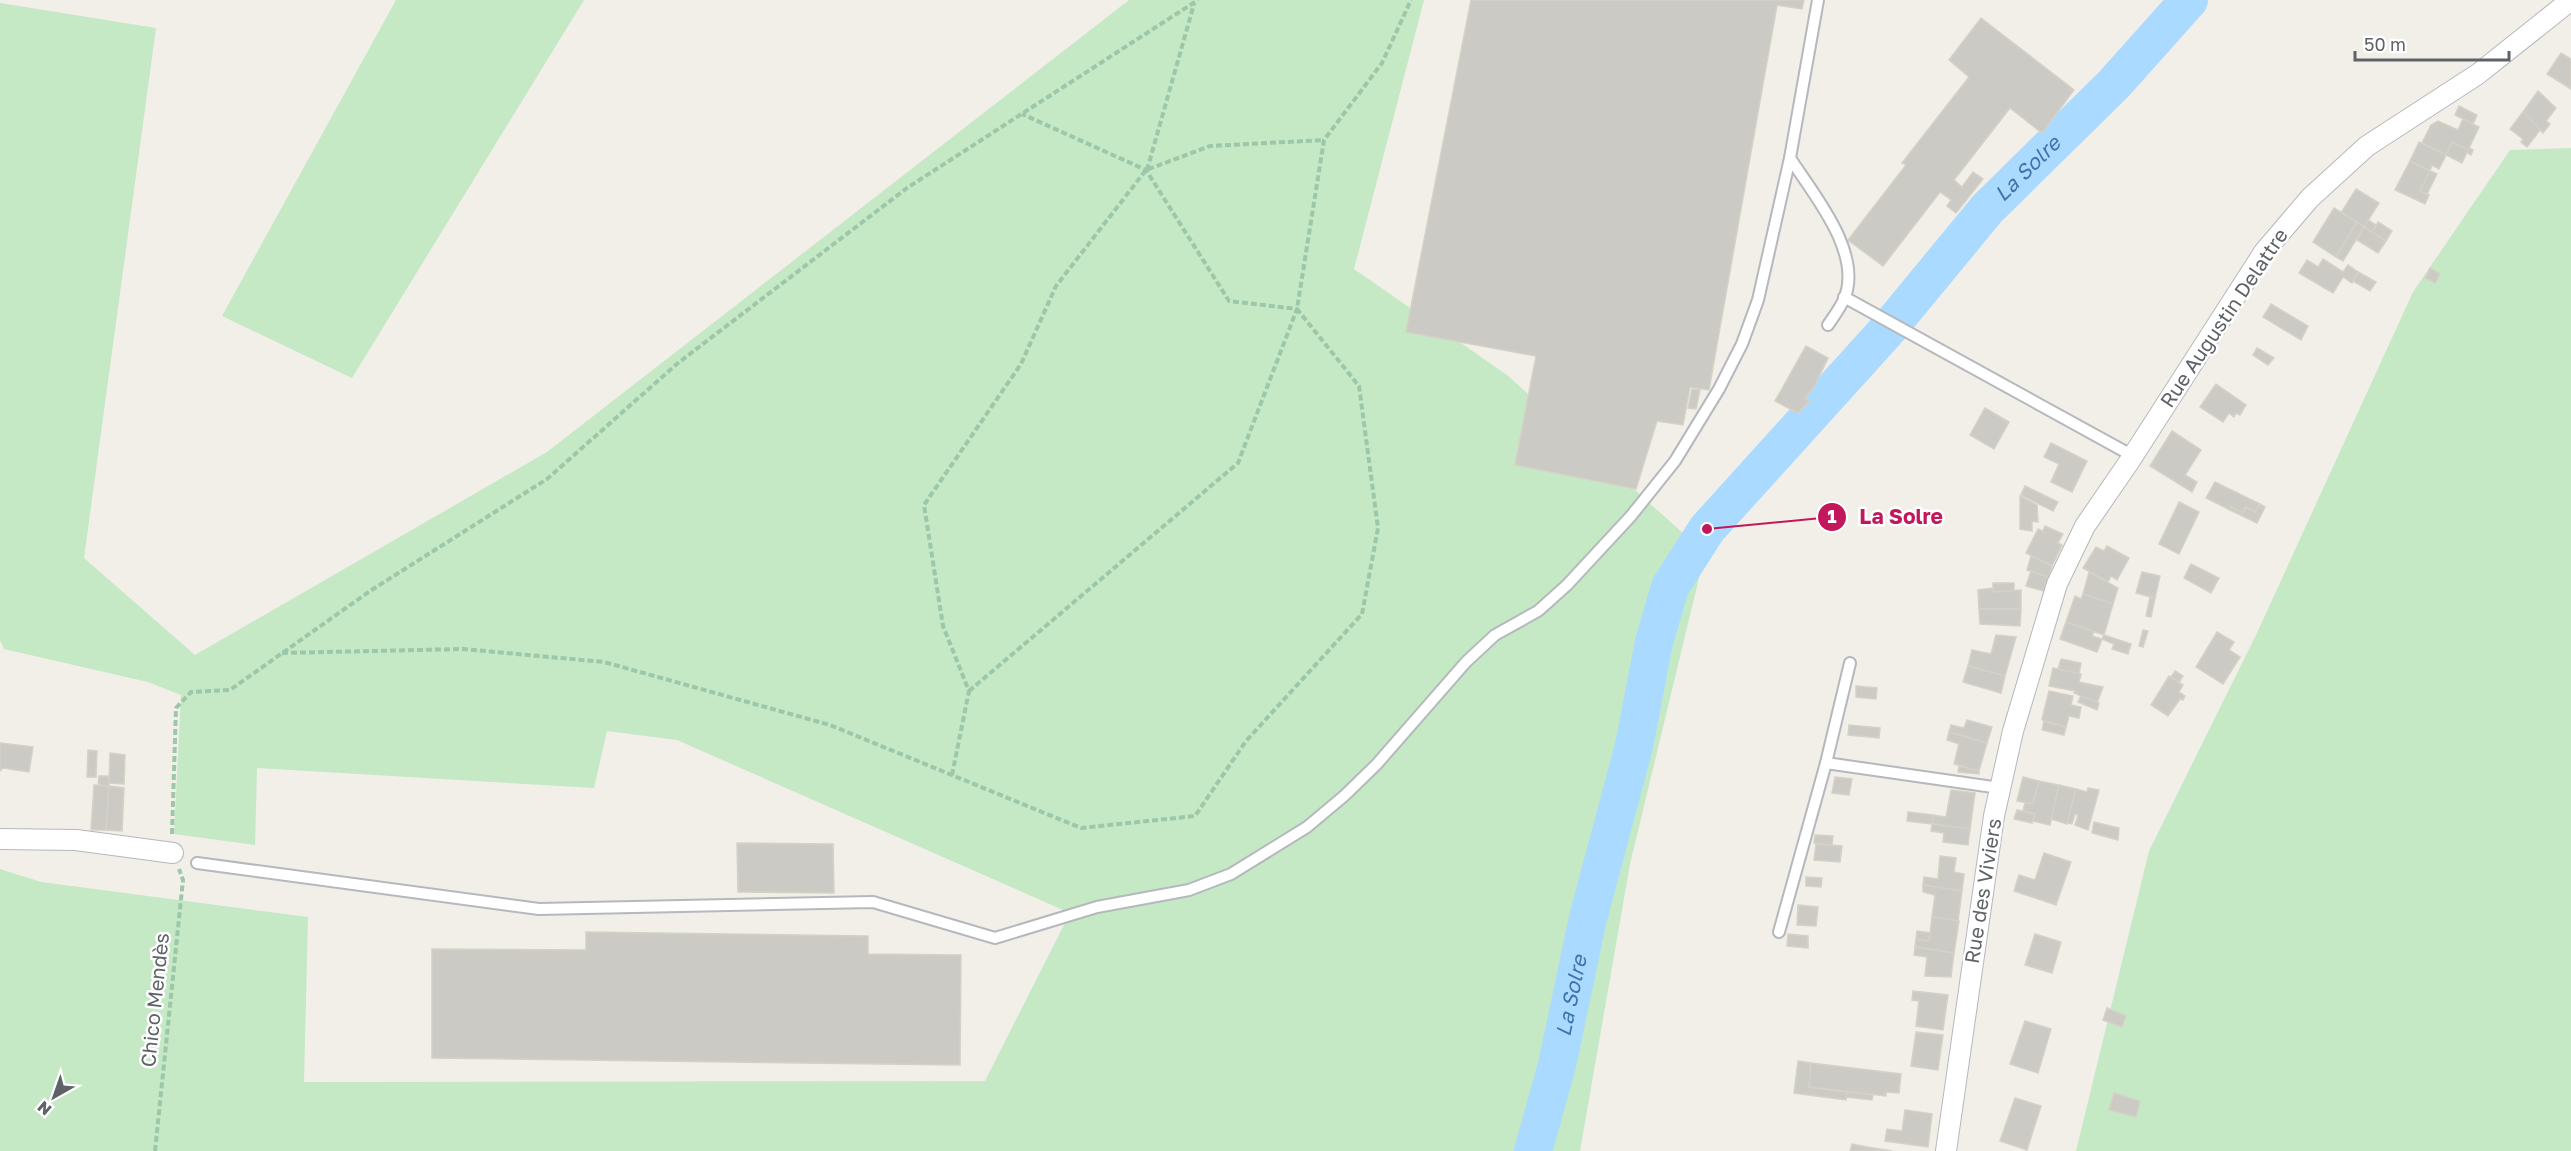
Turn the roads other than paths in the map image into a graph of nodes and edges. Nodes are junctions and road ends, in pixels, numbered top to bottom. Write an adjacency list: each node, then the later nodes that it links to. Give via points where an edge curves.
1 (1818, 0): 3 (lane)
2 (2571, 0): 6 (street, Rue Augustin Delattre, via 2478,74 2367,146 2310,198 2264,252)
3 (1790, 158): 4 (lane, via 1833,224 1848,266); 13 (lane, via 1758,300 1742,344 1699,423 1655,487 1567,585 1538,611 1495,635 1466,662 1344,796 1307,827 1231,874 1189,890 1096,907 994,938 873,902 539,909)
4 (1845, 297): 5 (lane); 6 (lane)
5 (1828, 325)
6 (2133, 456): 7 (street, Rue Augustin Delattre, via 2085,526 2067,560)
7 (2042, 636): 10 (street, Rue des Viviers)
8 (1850, 663): 9 (lane)
9 (1826, 763): 10 (lane); 14 (lane)
10 (2000, 788): 15 (street, Rue des Viviers)
11 (0, 839): 12 (street, via 76,840)
12 (173, 849)
13 (197, 863)
14 (1779, 932)
15 (1946, 1151)

